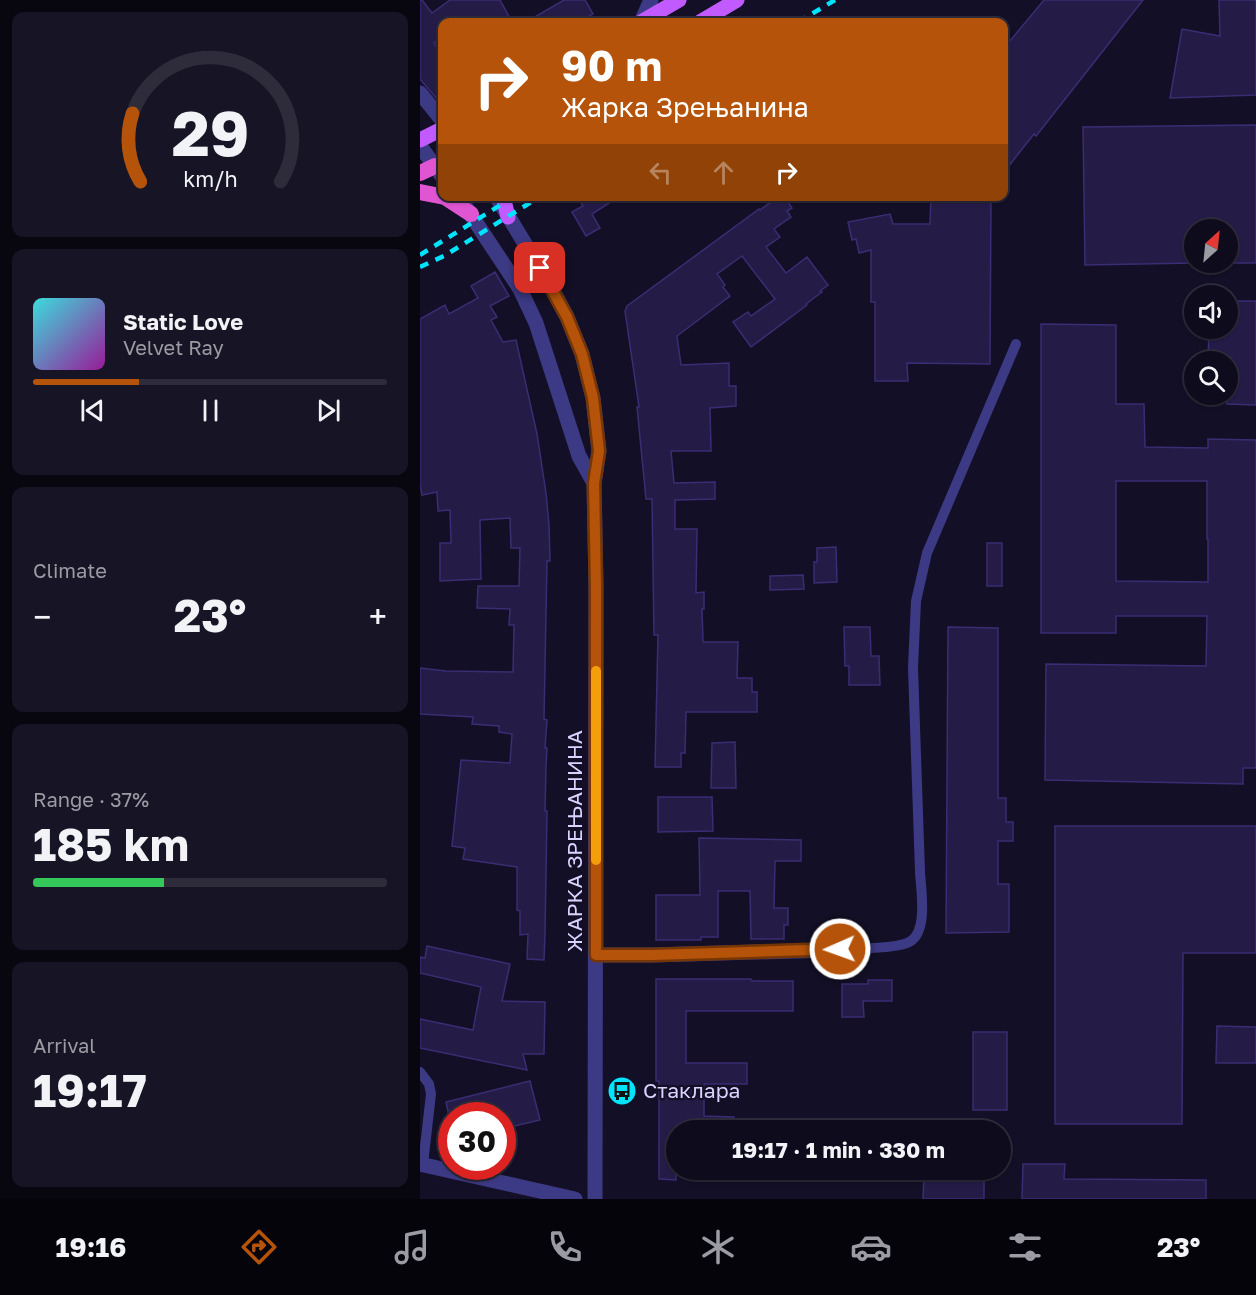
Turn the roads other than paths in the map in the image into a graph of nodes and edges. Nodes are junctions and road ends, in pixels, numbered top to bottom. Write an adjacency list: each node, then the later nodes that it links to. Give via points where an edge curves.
1 (651, 0): 4 (street)
2 (679, 0): 5 (main road)
3 (737, 0): 6 (main road)
4 (643, 18)
5 (648, 18)
6 (707, 18)
7 (420, 93): 8 (street)
8 (438, 115)
9 (438, 131): 10 (main road)
10 (420, 140)
11 (420, 146): 12 (street)
12 (435, 169)
13 (420, 192): 14 (highway)
14 (438, 196)
15 (451, 201): 19 (highway)
16 (462, 201): 19 (street, ЖАРКА ЗРЕЊАНИНА)
17 (499, 201): 20 (street, ЖАРКА ЗРЕЊАНИНА)
18 (504, 201): 20 (main road)
19 (471, 214): 22 (street, ЖАРКА ЗРЕЊАНИНА, via 520,289 536,323 579,456)
20 (508, 217): 22 (street, ЖАРКА ЗРЕЊАНИНА, via 550,285 582,354 593,398 599,451)
21 (1016, 344): 23 (lane, via 927,553 916,602 913,668 921,928 906,944)
22 (594, 483): 24 (street, ЖАРКА ЗРЕЊАНИНА)
23 (864, 949): 24 (street)
24 (596, 955): 28 (street, ЖАРКА ЗРЕЊАНИНА)
25 (420, 1072): 26 (lane, via 431,1094)
26 (422, 1164): 27 (street)
27 (575, 1199)
28 (595, 1199)

